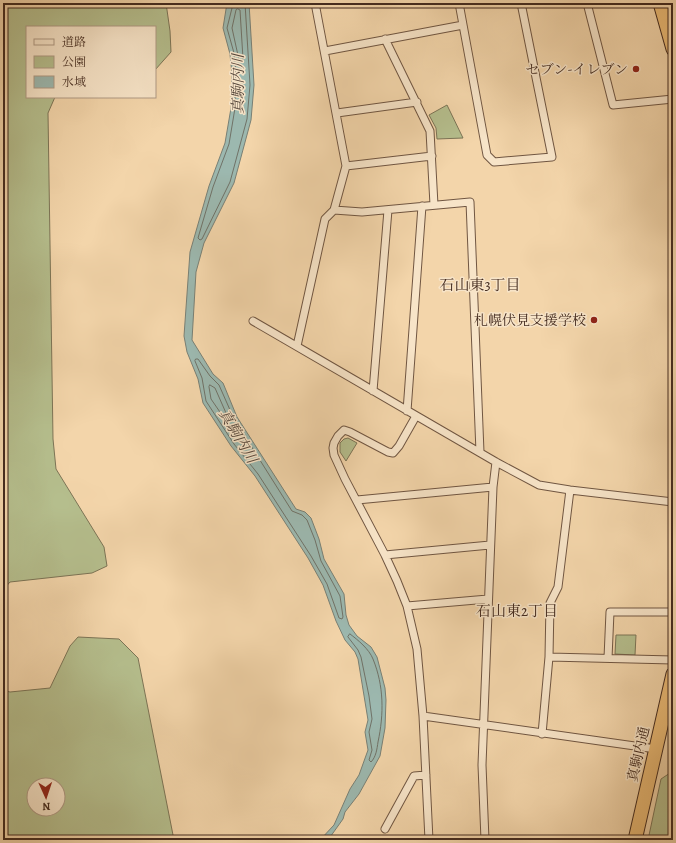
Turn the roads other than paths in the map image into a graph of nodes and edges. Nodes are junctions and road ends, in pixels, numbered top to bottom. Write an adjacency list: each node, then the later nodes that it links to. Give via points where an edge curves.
1 (315, 3): 9 (street)
2 (458, 3): 6 (street)
3 (521, 3): 6 (street, via 552,157 494,162 487,155)
4 (587, 3): 10 (street, via 613,105)
5 (660, 3): 8 (highway)
6 (463, 25): 7 (street)
7 (385, 39): 9 (street); 11 (street)
8 (673, 49)
9 (325, 51): 12 (street)
10 (673, 99)
11 (417, 102): 12 (street); 13 (street, via 430,131)
12 (337, 113): 14 (street)
13 (432, 156): 14 (street); 15 (street)
14 (346, 166): 17 (street)
15 (434, 205): 16 (street); 24 (street, via 470,202)
16 (422, 206): 18 (street); 22 (street)
17 (334, 210): 18 (street); 20 (street, via 325,219)
18 (388, 210): 21 (street)
19 (253, 321): 20 (street)
20 (297, 346): 21 (street)
21 (373, 391): 22 (street)
22 (407, 411): 23 (street)
23 (416, 416): 24 (street); 28 (street, via 393,452 388,452 344,430 338,436 333,448 334,455)
24 (480, 452): 25 (street)
25 (496, 462): 26 (street); 27 (street, via 539,485)
26 (493, 487): 28 (street); 30 (street)
27 (570, 490): 29 (street); 35 (street, via 558,587 550,603)
28 (356, 500): 31 (street)
29 (673, 502)
30 (490, 545): 31 (street); 32 (street)
31 (386, 555): 33 (street)
32 (488, 599): 33 (street); 40 (street)
33 (407, 606): 39 (street, via 417,649)
34 (673, 612): 36 (street, via 610,612)
35 (549, 657): 36 (street); 41 (street)
36 (608, 658): 37 (street)
37 (673, 660)
38 (673, 674): 42 (highway, 真駒内通)
39 (423, 716): 40 (street); 43 (street)
40 (484, 725): 41 (street); 46 (street, via 482,766)
41 (542, 734): 42 (street)
42 (656, 749): 47 (highway, 真駒内通)
43 (426, 775): 44 (street, via 414,776); 45 (street)
44 (385, 829)
45 (429, 840)
46 (485, 840)
47 (635, 840)

